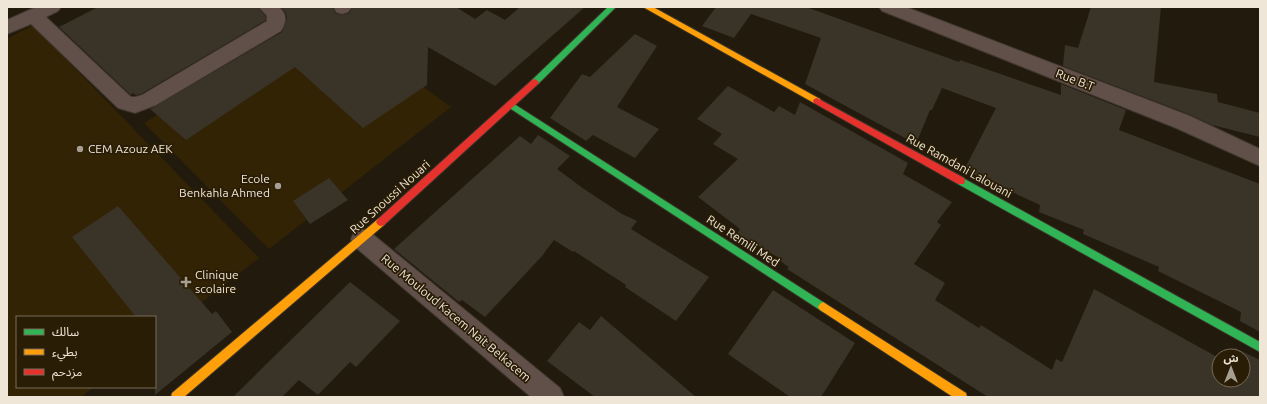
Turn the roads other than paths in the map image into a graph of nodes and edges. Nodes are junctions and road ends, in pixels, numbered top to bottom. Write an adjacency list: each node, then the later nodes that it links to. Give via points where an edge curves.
1 (52, 7): 6 (street)
2 (268, 7): 6 (street, via 276,14 274,26 149,100 135,105 125,103)
3 (612, 7): 8 (street, Rue Snoussi Nouari)
4 (647, 7): 11 (street, Rue Ramdani Lalouani)
5 (888, 7): 9 (street, Rue B.T, via 1183,122)
6 (33, 16): 7 (street)
7 (7, 28)
8 (511, 105): 10 (street, Rue Snoussi Nouari); 14 (street, Rue Remili Med)
9 (1260, 158)
10 (362, 239): 12 (street, Rue Snoussi Nouari); 13 (street, Rue Mouloud Kacem Nait Belkacem)
11 (1260, 347)
12 (176, 397)
13 (551, 397)
14 (962, 397)

